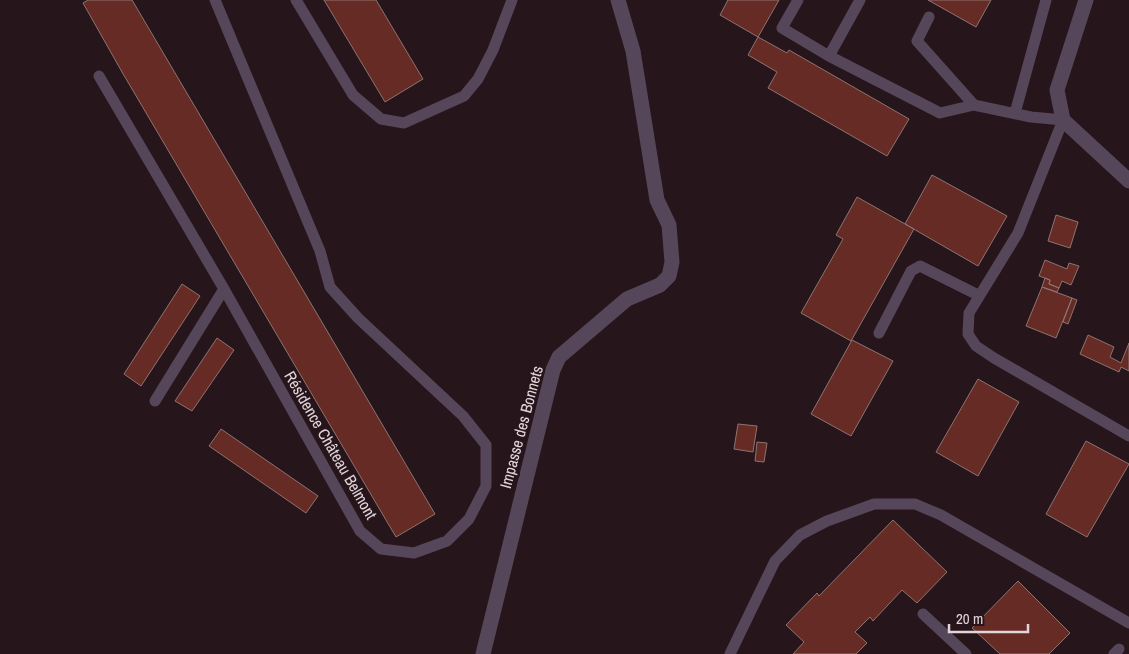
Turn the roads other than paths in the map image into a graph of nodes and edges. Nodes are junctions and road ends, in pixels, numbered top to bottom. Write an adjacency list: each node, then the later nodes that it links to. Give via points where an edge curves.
1 (215, 0): 16 (lane, Résidence Château Belmont, via 320,251 330,287 358,318 464,416 486,445 486,486 469,519 447,541 414,553 381,549 360,531)
2 (296, 0): 3 (lane, via 353,95 380,119 404,123 464,96 478,79 493,50)
3 (512, 0)
4 (618, 0): 23 (street, Impasse des Bonnets, via 632,51 657,200 669,225 672,262 669,276 660,285 627,299 559,357 530,458)
5 (798, 0): 10 (lane, via 782,28)
6 (860, 0): 10 (lane)
7 (1046, 0): 13 (lane)
8 (1086, 0): 14 (street, via 1057,90)
9 (929, 17): 12 (lane, via 917,41)
10 (829, 56): 12 (lane, via 940,113)
11 (99, 76): 16 (lane, Résidence Château Belmont)
12 (974, 106): 13 (lane)
13 (1015, 113): 14 (lane)
14 (1063, 120): 15 (street); 17 (lane, via 1018,233)
15 (1129, 181)
16 (224, 289): 19 (lane)
17 (978, 295): 18 (lane, via 920,266 912,271); 20 (lane, via 967,323 968,334 976,346)
18 (879, 333)
19 (155, 401)
20 (1129, 436)
21 (923, 614): 25 (lane)
22 (1129, 623): 24 (lane, via 941,515 915,504 874,504 800,535 775,561)
23 (483, 654)
24 (730, 654)
25 (966, 654)

